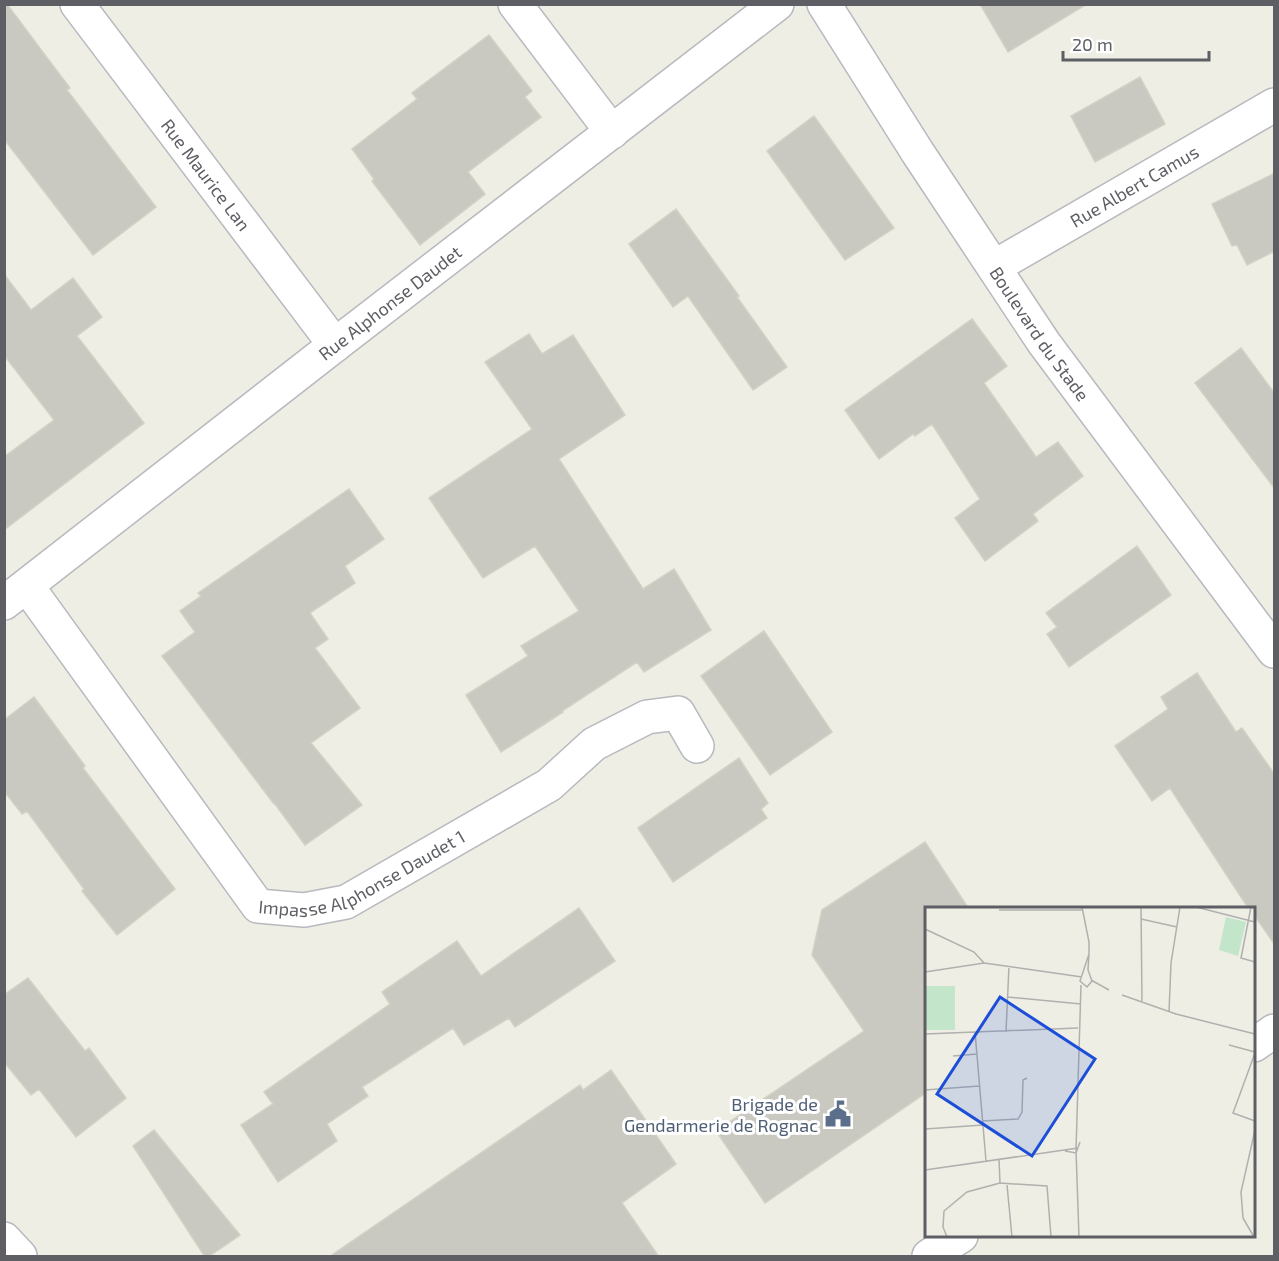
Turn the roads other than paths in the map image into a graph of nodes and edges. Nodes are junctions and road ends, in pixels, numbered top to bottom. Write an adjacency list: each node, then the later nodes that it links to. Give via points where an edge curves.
1 (77, 4): 8 (street, Rue Maurice Lan)
2 (515, 4): 6 (street)
3 (777, 4): 6 (street, Rue Alphonse Daudet)
4 (824, 4): 7 (street, Boulevard du Stade)
5 (1275, 105): 7 (street, Rue Albert Camus)
6 (612, 132): 8 (street, Rue Alphonse Daudet)
7 (994, 267): 10 (street, Boulevard du Stade, via 1044,343)
8 (335, 345): 9 (street, Rue Alphonse Daudet)
9 (16, 594): 11 (street, Impasse Alphonse Daudet 1, via 258,906 304,910 346,902 549,785 594,744 647,717 678,713)
10 (1275, 651)
11 (698, 746)
12 (1275, 1031): 13 (street)
13 (1255, 1044)
14 (959, 1237): 17 (street)
15 (4, 1239): 16 (street)
16 (20, 1257)
17 (929, 1257)

